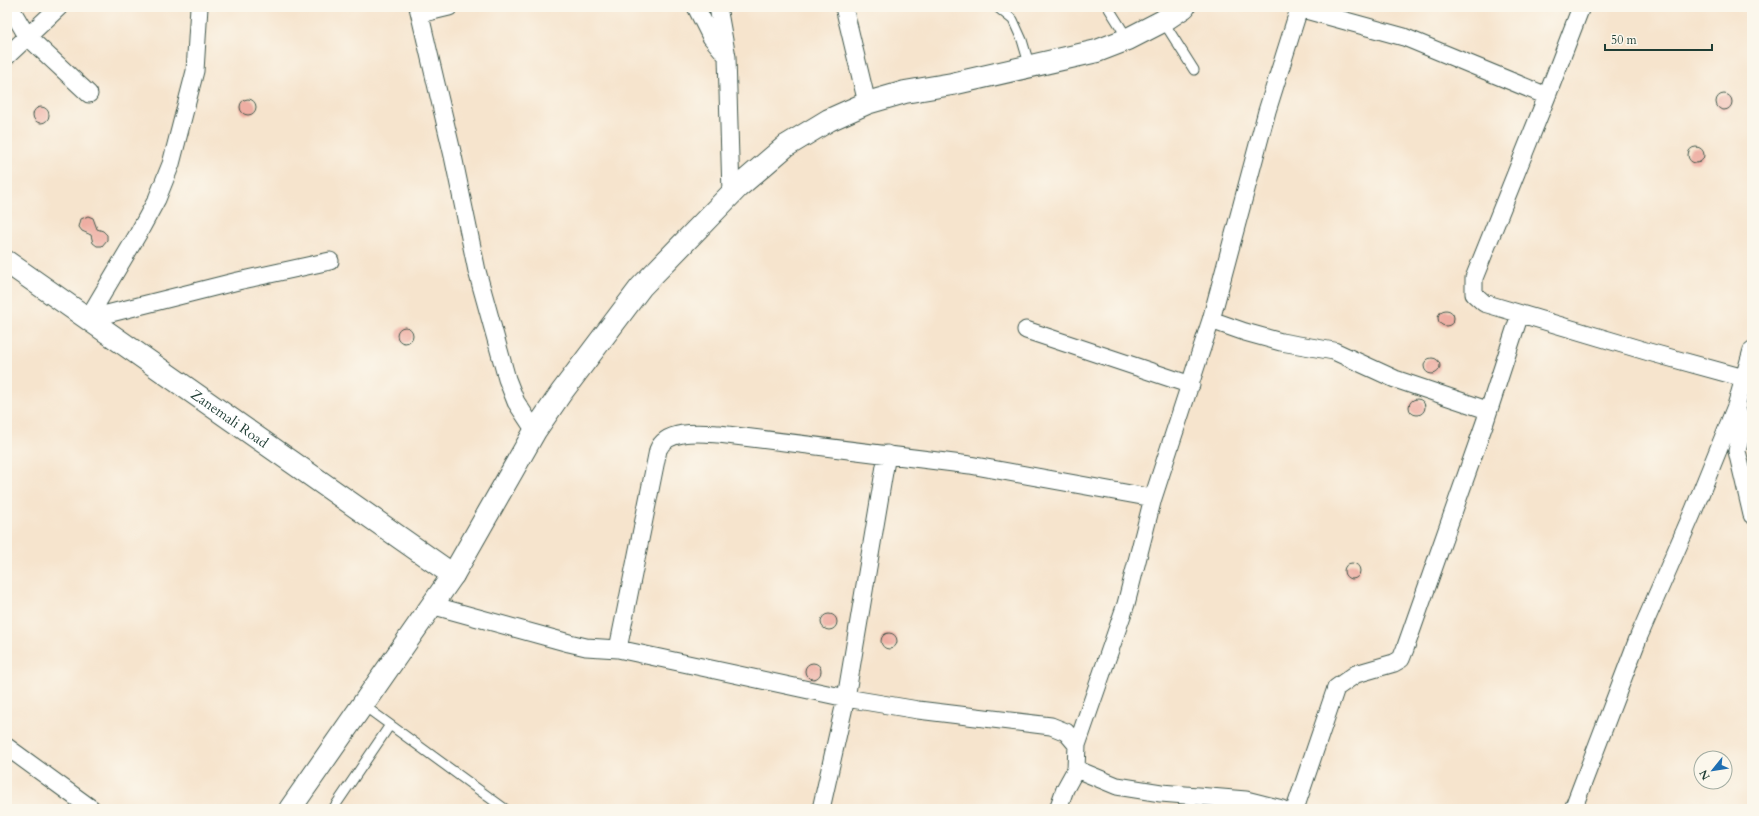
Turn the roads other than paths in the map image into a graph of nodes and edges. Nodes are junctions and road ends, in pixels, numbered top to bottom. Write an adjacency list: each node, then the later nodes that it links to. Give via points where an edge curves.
1 (10, 7): 15 (street)
2 (59, 7): 15 (street)
3 (198, 7): 28 (street, via 195,71 171,164 157,199)
4 (449, 7): 13 (street)
5 (696, 7): 18 (street, via 711,37)
6 (718, 7): 18 (street)
7 (844, 7): 23 (street)
8 (998, 7): 19 (lane, via 1013,20)
9 (1108, 7): 16 (lane)
10 (1184, 7): 14 (street)
11 (1581, 7): 22 (street)
12 (1297, 8): 22 (street, via 1404,37); 29 (street)
13 (419, 11): 37 (street, via 477,271 507,379 516,402)
14 (1163, 21): 16 (street); 20 (lane)
15 (27, 36): 17 (street); 21 (street)
16 (1128, 38): 19 (street, via 1096,51)
17 (7, 56)
18 (728, 57): 24 (street)
19 (1030, 67): 23 (street, via 905,92)
20 (1194, 70)
21 (89, 94)
22 (1548, 96): 27 (street, via 1473,282 1474,294 1484,303)
23 (867, 103): 24 (street, via 829,120 786,146)
24 (732, 193): 37 (street, via 641,287)
25 (7, 262): 28 (street, Zanemali Road, via 78,311)
26 (330, 262): 28 (street, via 238,281 103,315)
27 (1520, 314): 32 (street); 35 (street)
28 (90, 315): 41 (street, Zanemali Road)
29 (1211, 320): 33 (street); 35 (street, via 1281,342 1334,351 1395,379)
30 (1026, 330): 33 (street)
31 (1752, 350): 32 (street)
32 (1744, 378): 34 (street)
33 (1191, 385): 39 (street)
34 (1736, 406): 36 (street); 58 (street, via 1639,636)
35 (1487, 410): 57 (street, via 1401,658 1387,666 1356,674 1336,688)
36 (1748, 429): 40 (street, via 1737,450)
37 (535, 431): 41 (street)
38 (887, 454): 39 (street, via 970,465); 43 (street, via 719,434 684,434 663,442 658,450); 44 (street)
39 (1153, 498): 47 (street, via 1126,604)
40 (1752, 515)
41 (452, 575): 42 (street)
42 (431, 605): 43 (street, via 586,647); 45 (street)
43 (618, 649): 44 (street)
44 (846, 698): 47 (street, via 918,710 1051,726 1066,732); 54 (street)
45 (363, 705): 46 (lane); 51 (street)
46 (390, 725): 52 (lane); 53 (lane)
47 (1077, 745): 49 (street)
48 (7, 747): 50 (street)
49 (1076, 769): 55 (street); 56 (street, via 1117,786 1161,793 1246,800)
50 (92, 809)
51 (290, 809)
52 (333, 809)
53 (505, 809)
54 (821, 809)
55 (1058, 809)
56 (1282, 809)
57 (1295, 809)
58 (1573, 809)

